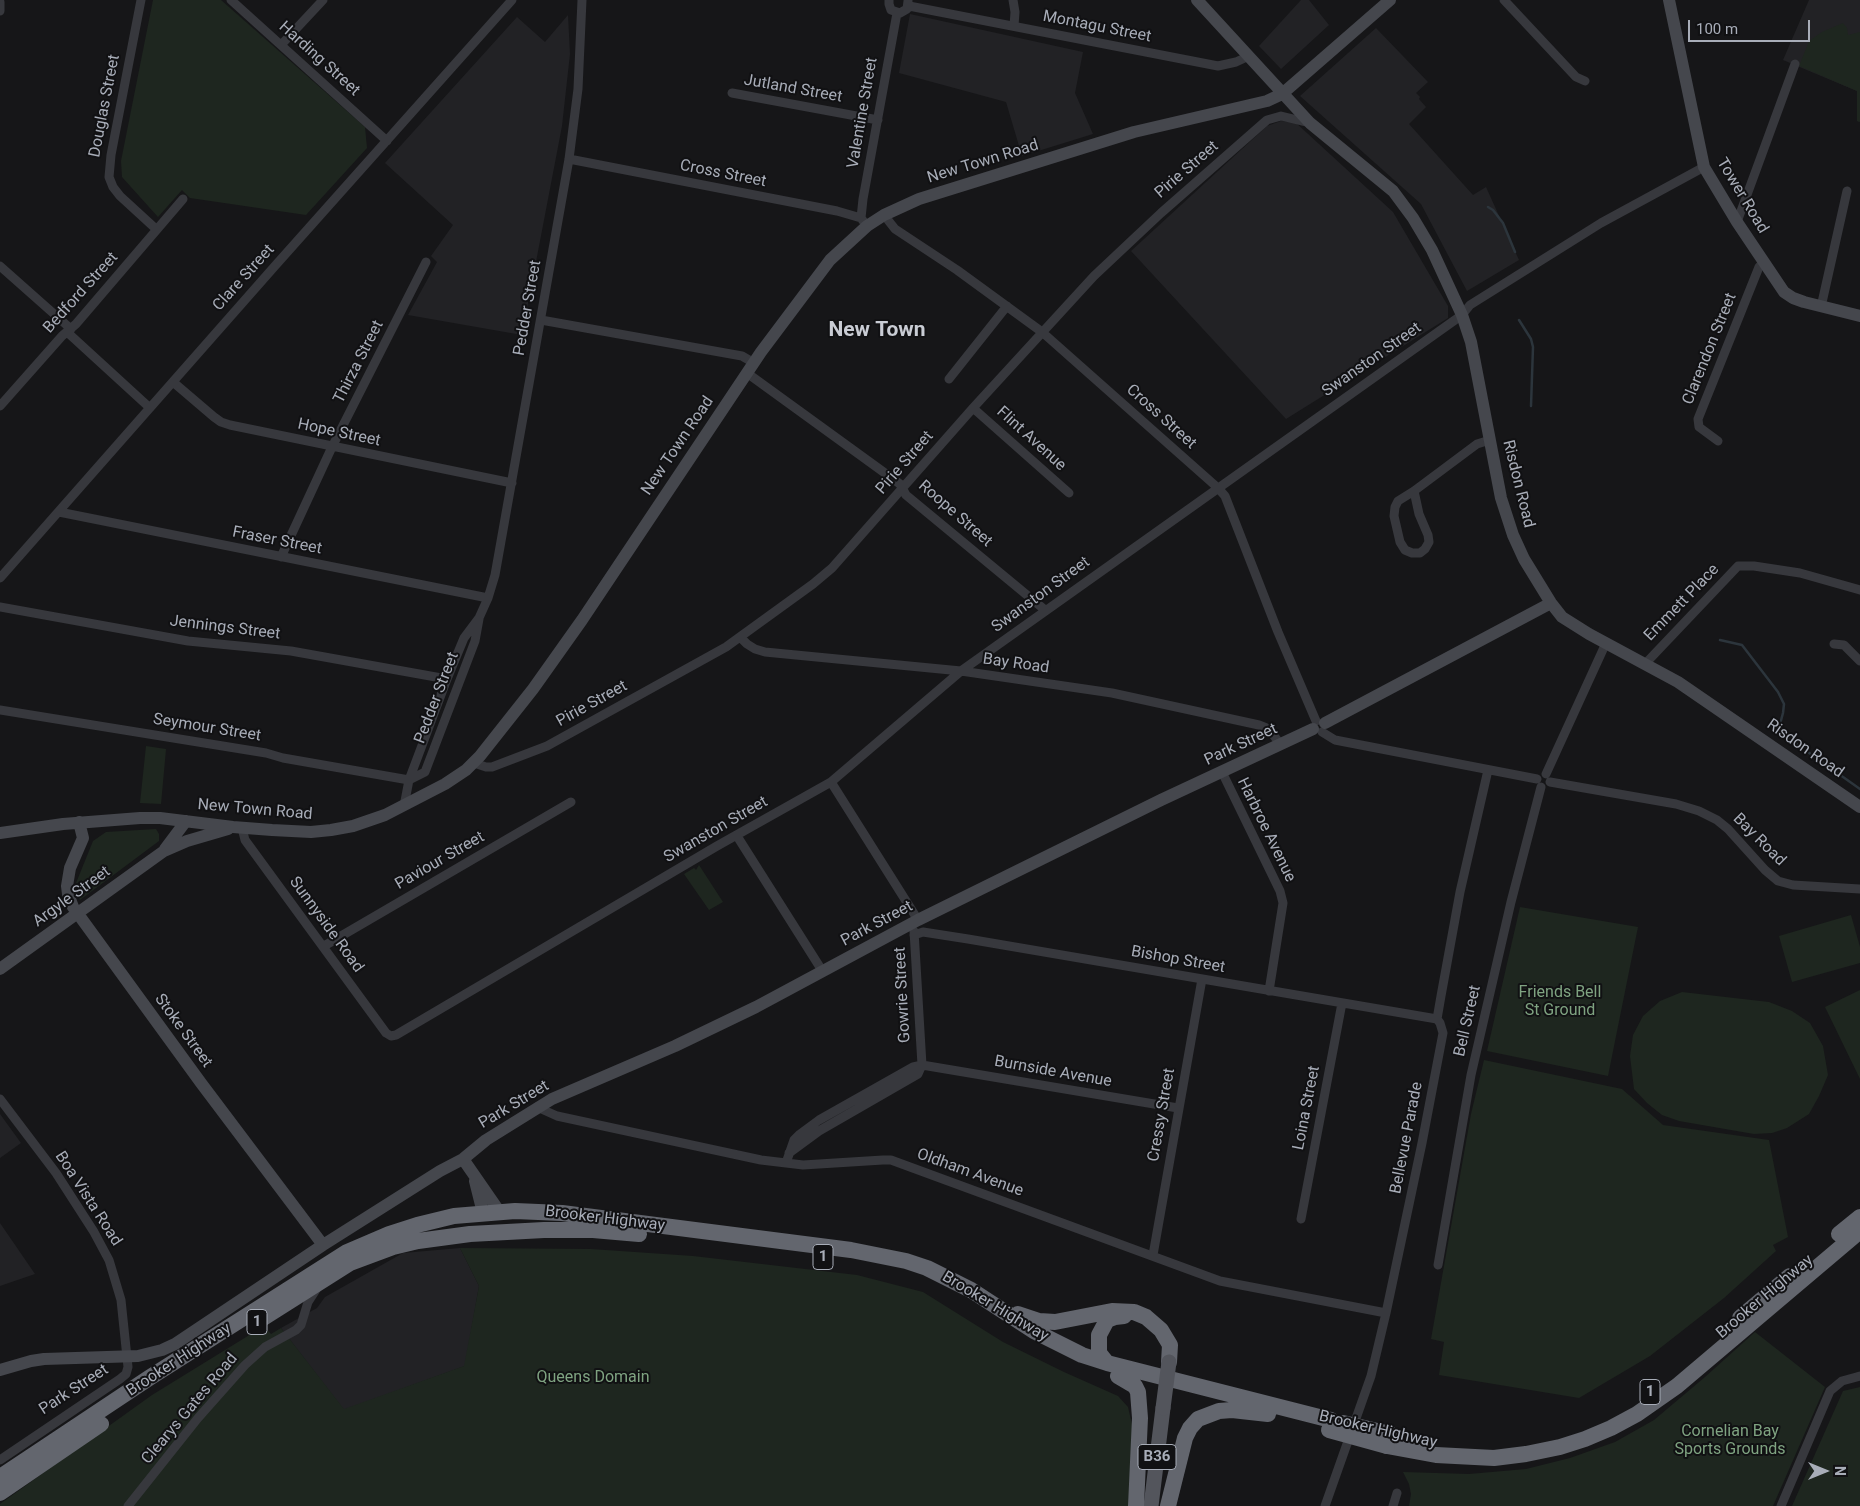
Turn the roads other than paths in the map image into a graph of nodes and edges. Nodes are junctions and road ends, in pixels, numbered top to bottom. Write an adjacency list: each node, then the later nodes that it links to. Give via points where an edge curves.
1 (141, 0): 31 (street, Douglas Street, via 109,177 120,196)
2 (230, 0): 15 (street, Harding Street)
3 (323, 0): 15 (street)
4 (512, 0): 23 (street, Clare Street)
5 (582, 0): 24 (street, Pedder Street, via 578,81)
6 (887, 0): 13 (street)
7 (1013, 0): 14 (street)
8 (1197, 0): 16 (street, Risdon Road)
9 (1390, 0): 20 (street, New Town Road)
10 (1504, 0): 18 (street, via 1576,77)
11 (1669, 0): 25 (street, Tower Road)
12 (908, 3): 13 (street, via 905,11); 14 (street, Montagu Street)
13 (897, 13): 21 (street, Valentine Street)
14 (1014, 26): 16 (street, Montagu Street, via 1218,66)
15 (282, 44): 23 (street, Harding Street)
16 (1249, 56): 20 (street, Risdon Road)
17 (1795, 64): 29 (street)
18 (1584, 81)
19 (732, 93): 21 (street, Jutland Street)
20 (1282, 94): 22 (street, Risdon Road); 28 (street, New Town Road, via 1253,105 1134,132 919,199)
21 (878, 120): 30 (street, Valentine Street, via 863,199)
22 (1310, 123): 37 (street, Risdon Road, via 1392,191 1432,250); 41 (street, Pirie Street, via 1281,116 1267,120 1094,276)
23 (387, 140): 44 (street, Clare Street)
24 (569, 158): 30 (street, Cross Street, via 837,212); 39 (street, Pedder Street)
25 (1704, 167): 29 (street, Tower Road); 37 (street, Swanston Street, via 1601,223 1470,305)
26 (1847, 191): 36 (street)
27 (183, 199): 31 (street, Bedford Street)
28 (884, 215): 30 (street, New Town Road); 35 (street, Cross Street, via 896,229)
29 (1735, 219): 33 (street, Tower Road)
30 (864, 222): 42 (street, New Town Road, via 830,260)
31 (156, 229): 40 (street, Bedford Street)
32 (426, 262): 50 (street, Thirza Street)
33 (1764, 262): 36 (street, Tower Road, via 1784,292); 49 (street, Clarendon Street, via 1759,267 1698,419 1699,427)
34 (0, 266): 40 (street)
35 (1007, 306): 41 (street, Cross Street); 43 (street)
36 (1821, 306): 38 (street, Tower Road)
37 (1462, 315): 48 (street, Risdon Road, via 1471,342); 53 (street, Swanston Street)
38 (1860, 316)
39 (541, 320): 42 (street, Roope Street, via 742,356); 51 (street, Pedder Street)
40 (69, 330): 45 (street, Bedford Street); 46 (street)
41 (1042, 332): 47 (street, Pirie Street); 53 (street, Cross Street)
42 (750, 368): 52 (street, Roope Street); 75 (street, New Town Road, via 582,620 527,697)
43 (949, 379)
44 (173, 382): 46 (street, Clare Street); 50 (street, Hope Street, via 221,422)
45 (0, 406)
46 (150, 408): 56 (street, Clare Street)
47 (973, 408): 52 (street, Pirie Street); 55 (street, Flint Avenue)
48 (1490, 440): 54 (street, via 1477,444); 61 (street, Risdon Road, via 1501,498 1513,535)
49 (1718, 441)
50 (332, 447): 51 (street, Hope Street); 57 (street, Thirza Street)
51 (512, 484): 60 (street, Pedder Street)
52 (903, 488): 63 (street, Roope Street, via 906,495); 65 (street, Pirie Street, via 832,568)
53 (1218, 488): 63 (street, Swanston Street); 73 (street, Cross Street, via 1225,496)
54 (1414, 492): 54 (street, via 1398,501 1394,516 1405,550 1420,553 1429,542)
55 (1069, 493)
56 (60, 512): 57 (street, Fraser Street); 58 (street, Clare Street)
57 (281, 557): 60 (street, Fraser Street)
58 (0, 578)
59 (1860, 590): 69 (street, Emmett Place, via 1800,573 1738,566)
60 (488, 598): 64 (street, Pedder Street)
61 (1551, 603): 66 (street, Risdon Road, via 1562,617); 73 (street, Park Street)
62 (0, 607): 71 (street, Jennings Street, via 188,641 291,651)
63 (1045, 610): 70 (street, Swanston Street)
64 (479, 618): 71 (street, Pedder Street, via 464,638); 79 (street, Pedder Street, via 472,650 425,772)
65 (741, 638): 70 (street, Bay Road, via 765,652); 75 (street, Pirie Street, via 547,746 492,767)
66 (1606, 643): 69 (street, Risdon Road); 78 (street)
67 (1834, 644): 68 (street, via 1844,645)
68 (1860, 661)
69 (1645, 664): 84 (street, Risdon Road, via 1702,697)
70 (961, 671): 74 (street, Bay Road, via 1112,693 1259,725 1269,729); 80 (street, Swanston Street)
71 (447, 679): 79 (street, Pedder Street)
72 (0, 710): 79 (street, Seymour Street)
73 (1319, 726): 74 (street, Park Street); 76 (street, via 1336,740)
74 (1280, 744): 77 (street, Park Street)
75 (474, 763): 83 (street, New Town Road, via 445,784)
76 (1488, 770): 81 (street); 101 (street, Bellevue Parade, via 1460,892)
77 (1222, 772): 94 (street, Park Street); 99 (street, Harbroe Avenue, via 1283,903)
78 (1548, 778): 81 (street, via 1546,787); 92 (street, Bay Road, via 1699,811 1728,829 1778,881 1793,885)
79 (409, 780): 83 (street, Pedder Street)
80 (831, 782): 90 (street, Swanston Street); 94 (street)
81 (1539, 783): 119 (street, Bell Street, via 1471,1075)
82 (571, 802): 95 (street, Paviour Street)
83 (404, 806): 88 (street, New Town Road, via 353,826 331,830)
84 (1860, 807)
85 (160, 818): 86 (street, New Town Road); 87 (street, New Town Road); 91 (street, via 166,833)
86 (186, 820): 88 (street, New Town Road); 91 (street, Argyle Street)
87 (80, 822): 89 (street, New Town Road); 93 (street, Stoke Street, via 83,838 70,868 67,886)
88 (238, 828): 91 (street, Argyle Street, via 187,840); 95 (street, Sunnyside Road)
89 (0, 833)
90 (737, 836): 97 (street); 102 (street, Swanston Street)
91 (164, 851): 93 (street, Argyle Street)
92 (1860, 889)
93 (75, 910): 96 (street, Argyle Street); 117 (street, Stoke Street)
94 (915, 926): 97 (street, Park Street); 98 (street, Bishop Street, via 923,932); 103 (street, Gowrie Street)
95 (324, 946): 102 (street, Sunnyside Road)
96 (0, 970)
97 (823, 972): 105 (street, Park Street, via 675,1046)
98 (1202, 979): 99 (street, Bishop Street); 106 (street, Cressy Street)
99 (1269, 991): 100 (street, Bishop Street)
100 (1342, 1003): 101 (street, Bishop Street); 114 (street, Loina Street)
101 (1437, 1019): 123 (street, Bellevue Parade, via 1443,1033)
102 (391, 1036)
103 (922, 1066): 106 (street, Burnside Avenue); 107 (street, via 918,1074 819,1131)
104 (0, 1099): 126 (street, Boa Vista Road, via 56,1173 109,1260 121,1300)
105 (537, 1107): 107 (street, Oldham Avenue, via 557,1116 761,1160); 108 (street, Park Street)
106 (1178, 1108): 118 (street, Cressy Street)
107 (787, 1158): 118 (street, Oldham Avenue, via 803,1165 891,1160)
108 (463, 1159): 109 (street); 117 (street, Park Street)
109 (473, 1174): 110 (street); 111 (street, via 482,1185)
110 (478, 1192): 111 (street); 112 (street, via 475,1206)
111 (491, 1212): 112 (highway, Brooker Highway / 1); 115 (highway, via 496,1224); 121 (highway, Brooker Highway / 1, via 562,1213 877,1254 927,1268)
112 (461, 1215): 135 (highway, Brooker Highway / 1, via 388,1234 334,1260)
113 (1860, 1217): 133 (highway, Brooker Highway / 1, via 1662,1383 1632,1405 1590,1425 1545,1440 1500,1447 1472,1448)
114 (1301, 1219)
115 (544, 1230): 120 (highway, Brooker Highway / 1, via 418,1241 350,1263); 129 (highway, Brooker Highway / 1, via 621,1231 852,1260 894,1269 947,1288 1050,1352)
116 (1860, 1231): 133 (highway, Brooker Highway / 1, via 1677,1386 1637,1414 1594,1436 1560,1447 1494,1458 1436,1455)
117 (323, 1245): 126 (street, Park Street, via 174,1344)
118 (1153, 1255): 123 (street, Oldham Avenue, via 1220,1281)
119 (1438, 1265)
120 (326, 1279): 122 (highway, Brooker Highway / 1); 124 (street, Clearys Gates Road, via 308,1302)
121 (985, 1298): 125 (highway, via 1023,1317 1039,1321 1055,1322 1112,1311 1134,1312 1155,1323 1164,1334 1171,1350); 127 (highway, Brooker Highway / 1, via 1057,1344)
122 (282, 1306): 124 (street, via 296,1309); 136 (highway, Brooker Highway / 1, via 153,1388)
123 (1386, 1313): 142 (street, Bellevue Parade, via 1371,1376)
124 (303, 1319): 138 (street, Clearys Gates Road, via 296,1330 266,1347 245,1365)
125 (1169, 1362): 127 (highway, via 1156,1333 1142,1322 1123,1316 1107,1320 1099,1335 1099,1352); 140 (main road, B36, bridge)
126 (128, 1363): 128 (street, via 44,1359); 134 (street, Park Street, via 126,1374 120,1379)
127 (1107, 1363): 132 (highway, Brooker Highway / 1)
128 (0, 1370)
129 (1118, 1376): 131 (highway, Brooker Highway / 1); 139 (highway, via 1135,1386 1138,1392)
130 (1860, 1376): 144 (street, via 1842,1381 1830,1391)
131 (1268, 1414): 132 (highway, Brooker Highway / 1); 141 (highway, via 1232,1410 1198,1419 1185,1438)
132 (1330, 1425): 133 (highway, Brooker Highway / 1, bridge)
133 (1388, 1440)
134 (0, 1460)
135 (0, 1477)
136 (0, 1493)
137 (1397, 1493): 143 (street)
138 (128, 1506)
139 (1136, 1506)
140 (1151, 1506)
141 (1168, 1506)
142 (1325, 1506)
143 (1393, 1506)
144 (1781, 1506)

